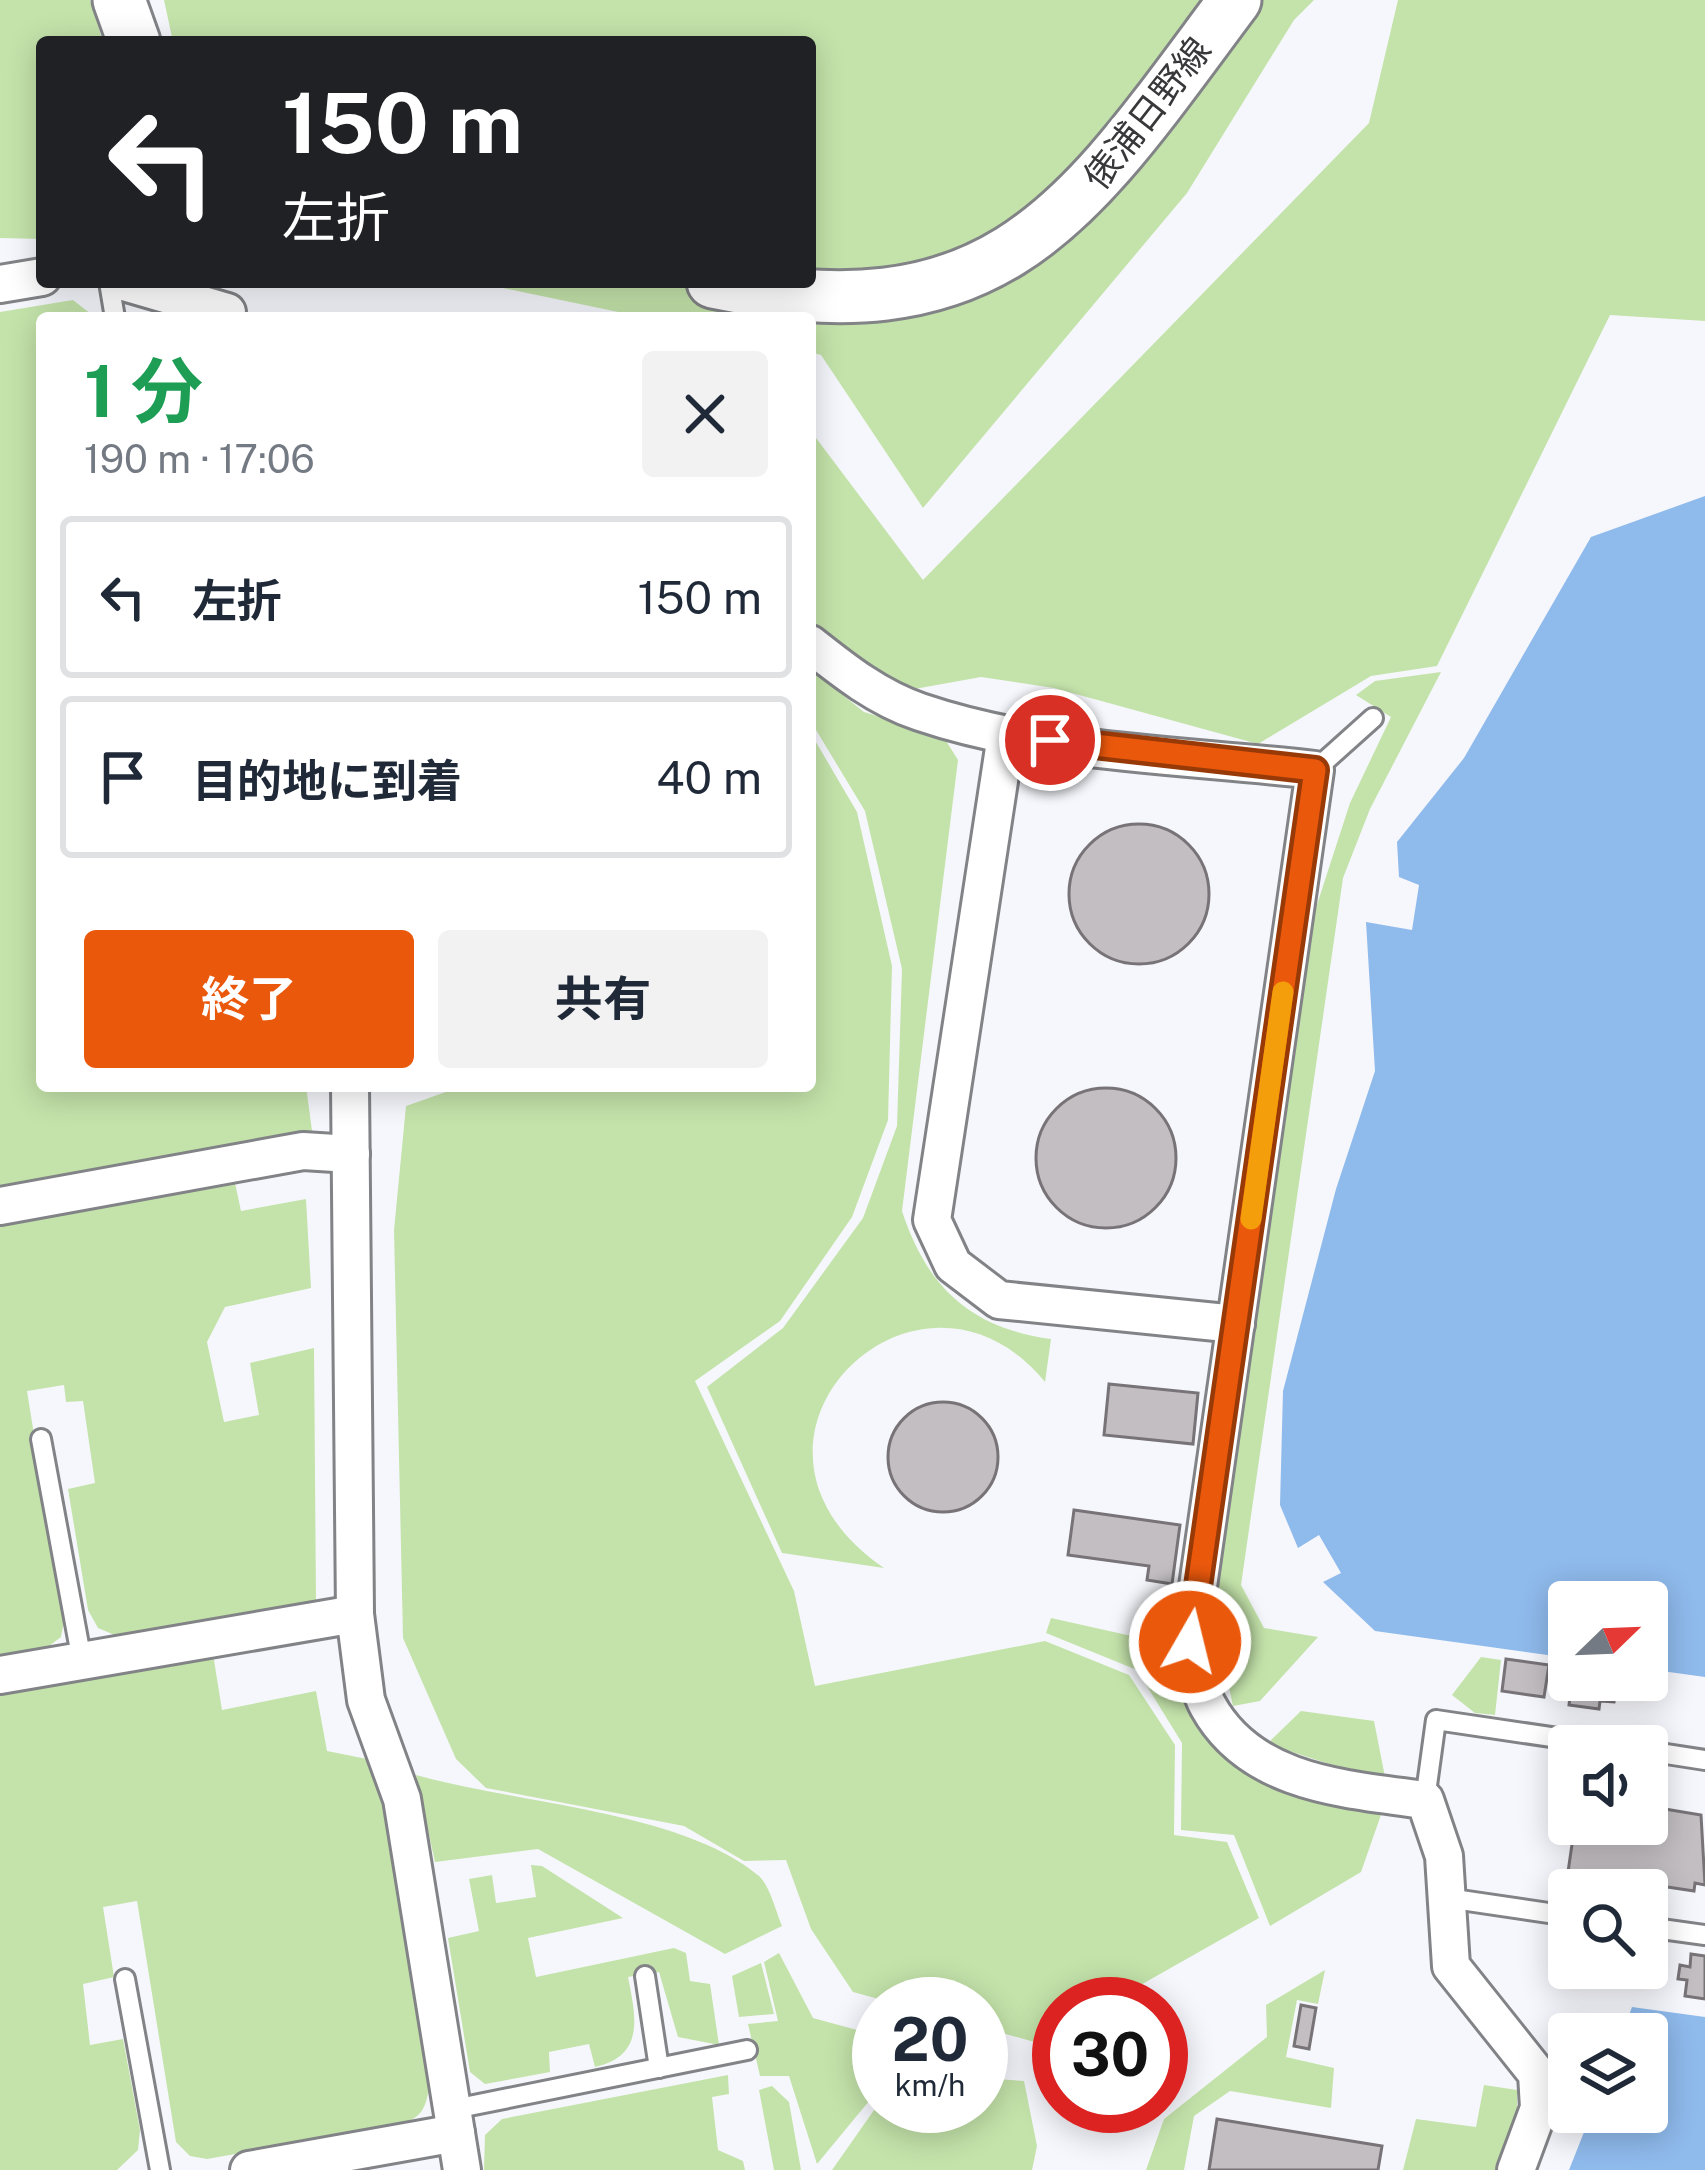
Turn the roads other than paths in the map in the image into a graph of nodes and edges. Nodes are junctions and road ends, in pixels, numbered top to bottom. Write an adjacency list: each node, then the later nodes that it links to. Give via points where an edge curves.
1 (119, 0): 3 (main road)
2 (1235, 0): 7 (main road, 俵浦日野線, via 1100,180 980,272 844,300)
3 (132, 36)
4 (36, 278): 5 (street)
5 (0, 284)
6 (152, 288): 8 (street)
7 (757, 288)
8 (228, 304)
9 (816, 649): 11 (street, via 861,684 917,711)
10 (1373, 718): 12 (lane)
11 (1006, 735): 12 (street); 16 (street, via 932,1220 953,1265 999,1300)
12 (1315, 770): 16 (street)
13 (350, 1092): 14 (street)
14 (351, 1154): 15 (street, via 303,1151); 18 (street)
15 (0, 1206)
16 (1236, 1324): 24 (street, via 1190,1642 1205,1701 1246,1755 1322,1786)
17 (41, 1439): 19 (lane)
18 (355, 1613): 19 (street); 33 (street, via 366,1700 402,1799)
19 (82, 1661): 20 (street)
20 (0, 1675)
21 (1548, 1737): 24 (lane, via 1436,1720)
22 (1668, 1754): 23 (lane)
23 (1705, 1760)
24 (1425, 1800): 25 (street, via 1444,1856)
25 (1447, 1898): 26 (lane); 37 (street, via 1451,1966 1537,2074 1539,2108)
26 (1548, 1913)
27 (1668, 1930): 28 (lane)
28 (1705, 1935)
29 (645, 1976): 32 (lane)
30 (125, 1979): 34 (lane)
31 (747, 2050): 32 (lane)
32 (659, 2068): 33 (lane)
33 (455, 2121): 35 (street); 36 (street)
34 (160, 2170)
35 (249, 2170)
36 (462, 2170)
37 (1516, 2170)

